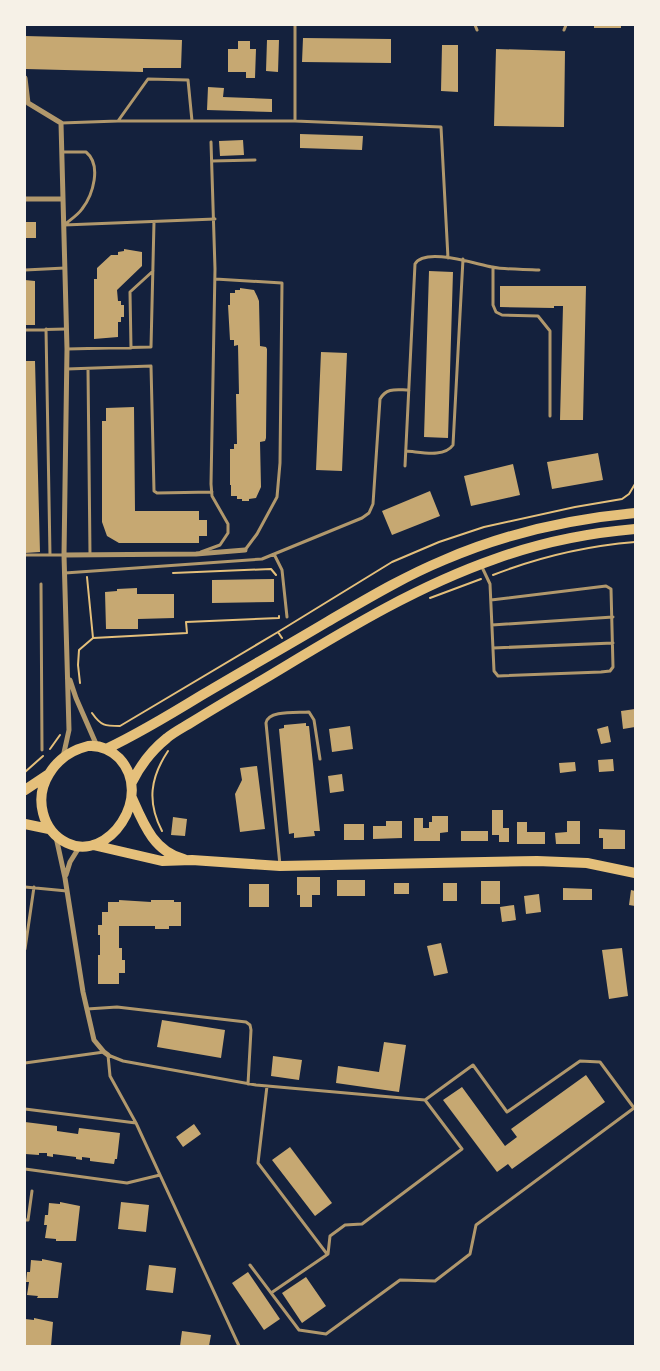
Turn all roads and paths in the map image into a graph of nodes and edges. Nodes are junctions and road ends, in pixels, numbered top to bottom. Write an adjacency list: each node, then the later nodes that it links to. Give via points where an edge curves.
1 (295, 25): 9 (lane)
2 (475, 25): 4 (lane)
3 (566, 25): 5 (lane)
4 (477, 30)
5 (564, 30)
6 (25, 78): 10 (street, via 28,103)
7 (118, 121): 8 (lane); 8 (lane, via 148,79 188,80); 10 (lane)
8 (192, 121): 9 (lane)
9 (295, 121): 20 (lane, via 440,126)
10 (61, 123): 12 (street)
11 (211, 142): 14 (lane)
12 (62, 152): 16 (street); 19 (lane, via 86,152 94,164 89,199 80,212)
13 (255, 160): 14 (lane)
14 (212, 161): 17 (lane)
15 (25, 199): 16 (street)
16 (64, 199): 19 (street)
17 (214, 219): 18 (lane); 27 (lane)
18 (154, 222): 19 (lane); 26 (lane)
19 (64, 225): 23 (street)
20 (448, 258): 21 (lane); 35 (lane, via 422,257 415,264)
21 (463, 259): 22 (lane); 39 (lane, via 453,445 442,453)
22 (493, 267): 25 (lane); 37 (lane, via 493,305 496,312 538,316 550,331)
23 (65, 268): 24 (lane); 29 (street)
24 (25, 270)
25 (539, 270)
26 (153, 271): 31 (lane, via 130,292); 31 (lane, via 152,347)
27 (215, 279): 41 (lane); 44 (lane, via 282,282 277,497)
28 (46, 329): 29 (lane); 30 (lane); 49 (lane)
29 (66, 329): 32 (street)
30 (25, 330)
31 (131, 348): 32 (lane)
32 (67, 349): 33 (street)
33 (67, 369): 34 (lane); 50 (street)
34 (88, 369): 41 (lane, via 151,366 154,491); 45 (lane)
35 (409, 390): 39 (lane); 47 (lane, via 390,390 380,398 369,513)
36 (635, 408): 38 (path)
37 (550, 416)
38 (635, 433)
39 (406, 451): 40 (lane)
40 (405, 466)
41 (212, 492): 46 (lane, via 228,524 228,533 220,545)
42 (631, 511): 71 (main road, via 536,530 444,559 363,600 157,722)
43 (635, 529): 51 (main road, via 541,545)
44 (245, 550): 46 (street)
45 (90, 554): 46 (street); 50 (street)
46 (196, 554)
47 (274, 554): 52 (lane, via 262,559); 59 (lane, via 282,570)
48 (25, 555): 49 (lane)
49 (50, 555): 50 (lane)
50 (64, 555): 53 (street)
51 (480, 564): 57 (lane, via 490,584); 78 (main road, via 408,595 189,724 167,738 149,756)
52 (87, 572): 53 (lane); 63 (path)
53 (65, 573): 67 (street)
54 (165, 573): 55 (path, via 271,569)
55 (277, 577)
56 (41, 584): 73 (lane)
57 (490, 600): 60 (lane, via 606,586 611,589); 61 (lane)
58 (279, 609): 63 (path, via 279,618 186,622 187,633)
59 (287, 617)
60 (613, 617): 61 (lane); 64 (lane)
61 (492, 625): 65 (lane)
62 (278, 632): 69 (path, via 120,726 99,723)
63 (93, 638): 66 (path, via 79,650)
64 (613, 643): 65 (lane); 65 (lane, via 613,667 610,671 601,672 498,676 494,671)
65 (493, 648)
66 (78, 665): 67 (path); 68 (path)
67 (68, 670): 71 (street, via 76,698); 74 (street, via 69,730)
68 (80, 688)
69 (88, 708)
70 (60, 734): 76 (path, via 53,746)
71 (102, 747): 74 (main road, via 78,749); 78 (main road, via 120,759)
72 (170, 748): 83 (path, via 158,766 152,786 155,818)
73 (42, 750)
74 (63, 758): 77 (main road)
75 (320, 759): 87 (lane, via 314,720 309,712 271,715 266,719)
76 (25, 772)
77 (49, 774): 79 (main road); 82 (main road, via 43,788 43,816)
78 (132, 782): 80 (main road)
79 (25, 790)
80 (132, 798): 84 (main road, via 128,812 115,831); 86 (main road, via 159,847 176,857)
81 (25, 824): 82 (main road)
82 (53, 833): 85 (main road, via 69,844); 89 (street)
83 (166, 837)
84 (93, 845): 85 (main road); 86 (main road, via 162,861)
85 (80, 846): 89 (street)
86 (192, 860): 87 (main road)
87 (280, 866): 88 (main road, via 537,861 588,863)
88 (635, 872)
89 (65, 878): 92 (street)
90 (25, 886): 91 (lane)
91 (34, 887): 92 (lane); 93 (lane)
92 (67, 891): 94 (street)
93 (25, 949)
94 (87, 1009): 95 (street, via 94,1040); 97 (lane, via 116,1007 246,1022 251,1030)
95 (106, 1054): 96 (lane); 97 (lane, via 123,1061); 101 (lane, via 110,1076)
96 (25, 1063)
97 (248, 1084): 98 (lane)
98 (267, 1086): 99 (lane); 106 (lane, via 258,1163)
99 (426, 1100): 106 (lane, via 462,1150 362,1224 345,1225 330,1236); 108 (lane, via 473,1065 507,1112 580,1061 600,1062 634,1108 476,1226 470,1254 435,1281 400,1280 326,1334 298,1330)
100 (25, 1109): 101 (lane)
101 (136, 1123): 103 (lane)
102 (25, 1169): 103 (lane, via 127,1183)
103 (160, 1175): 109 (lane)
104 (32, 1191): 105 (lane, via 28,1220)
105 (25, 1220)
106 (328, 1254): 108 (lane)
107 (250, 1265): 108 (lane)
108 (271, 1293)
109 (239, 1346)

